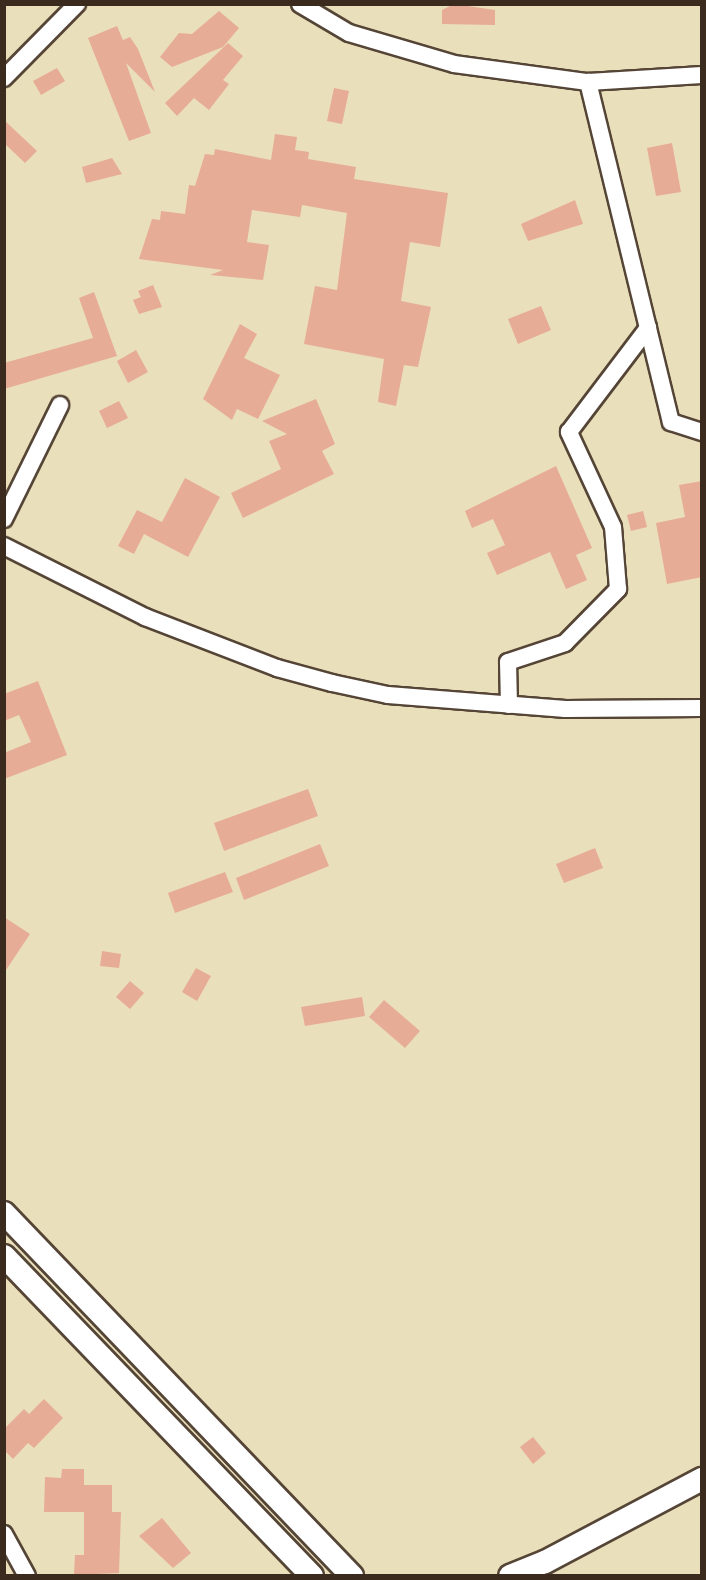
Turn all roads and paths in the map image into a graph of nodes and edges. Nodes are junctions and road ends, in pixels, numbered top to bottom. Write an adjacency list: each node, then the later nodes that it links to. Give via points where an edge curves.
1 (76, 4): 4 (street)
2 (300, 4): 5 (street, via 349,33 401,52 486,70)
3 (702, 75): 5 (street)
4 (4, 78)
5 (588, 82): 6 (street)
6 (648, 328): 8 (street, via 671,422); 11 (street, via 569,432 613,527 618,590 565,643 508,662)
7 (60, 405): 9 (street)
8 (702, 432)
9 (4, 519)
10 (4, 546): 11 (street, via 145,617 277,668 387,695)
11 (509, 705): 12 (street)
12 (702, 708)
13 (5, 1216): 17 (street)
14 (4, 1256): 19 (street)
15 (702, 1479): 18 (street)
16 (4, 1534): 20 (street, via 22,1557)
17 (328, 1553): 19 (street); 21 (street)
18 (537, 1569): 22 (street)
19 (311, 1574)
20 (27, 1575)
21 (352, 1575)
22 (510, 1575)

